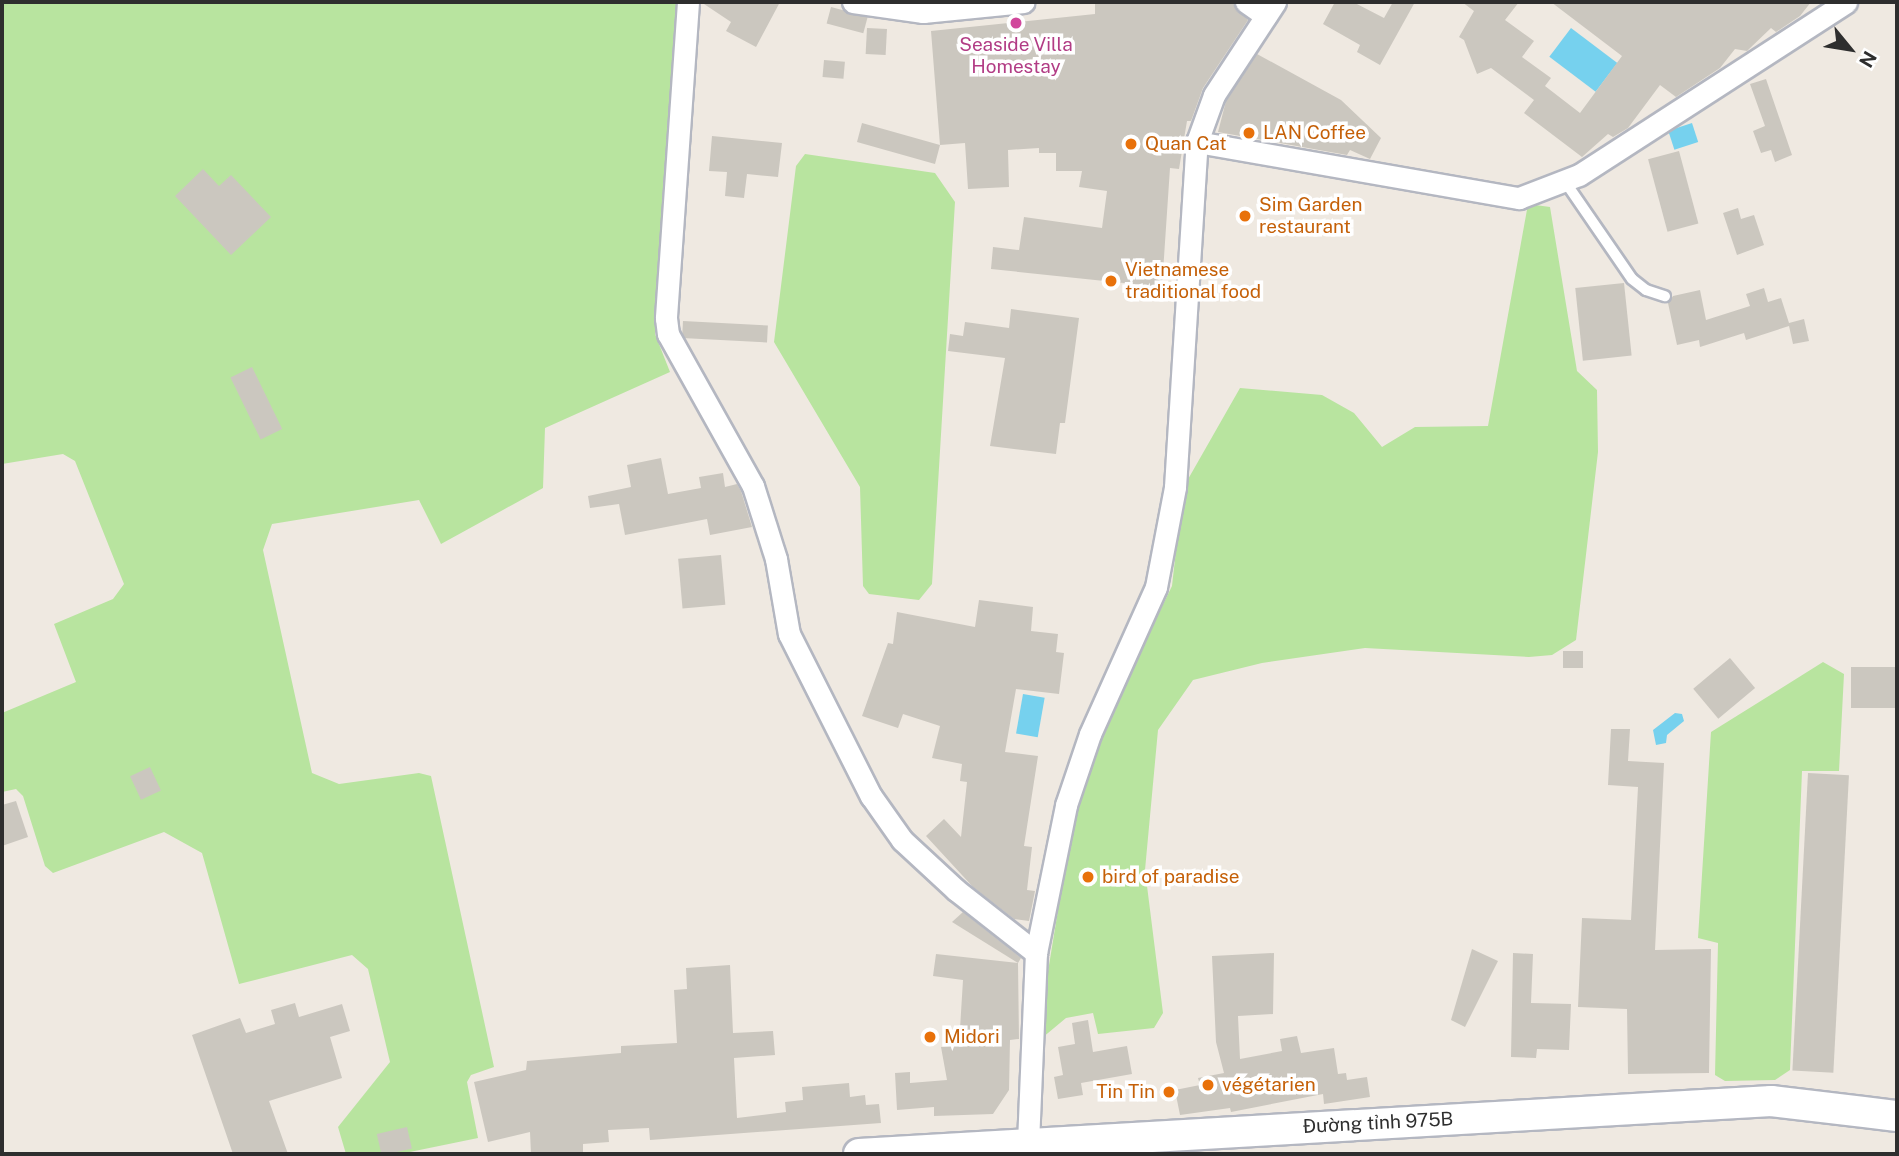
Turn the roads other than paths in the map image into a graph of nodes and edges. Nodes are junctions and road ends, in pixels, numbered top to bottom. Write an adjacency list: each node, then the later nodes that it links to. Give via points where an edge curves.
1 (688, 2): 10 (street, via 668,334 753,486 776,559 789,634 872,796 902,840)
2 (853, 2): 3 (street, via 923,12)
3 (1024, 2)
4 (1246, 2): 6 (street)
5 (1846, 2): 8 (street)
6 (1271, 9): 7 (street, via 1214,95)
7 (1197, 142): 8 (street, via 1519,198); 10 (street, via 1175,487 1156,587 1090,734 1066,805)
8 (1566, 183): 9 (lane, via 1632,279)
9 (1665, 296)
10 (1036, 953): 12 (street)
11 (1897, 1116): 12 (main road, Đường tỉnh 975B, via 1771,1101)
12 (1028, 1143): 13 (main road, Đường tỉnh 975B)
13 (859, 1154)

